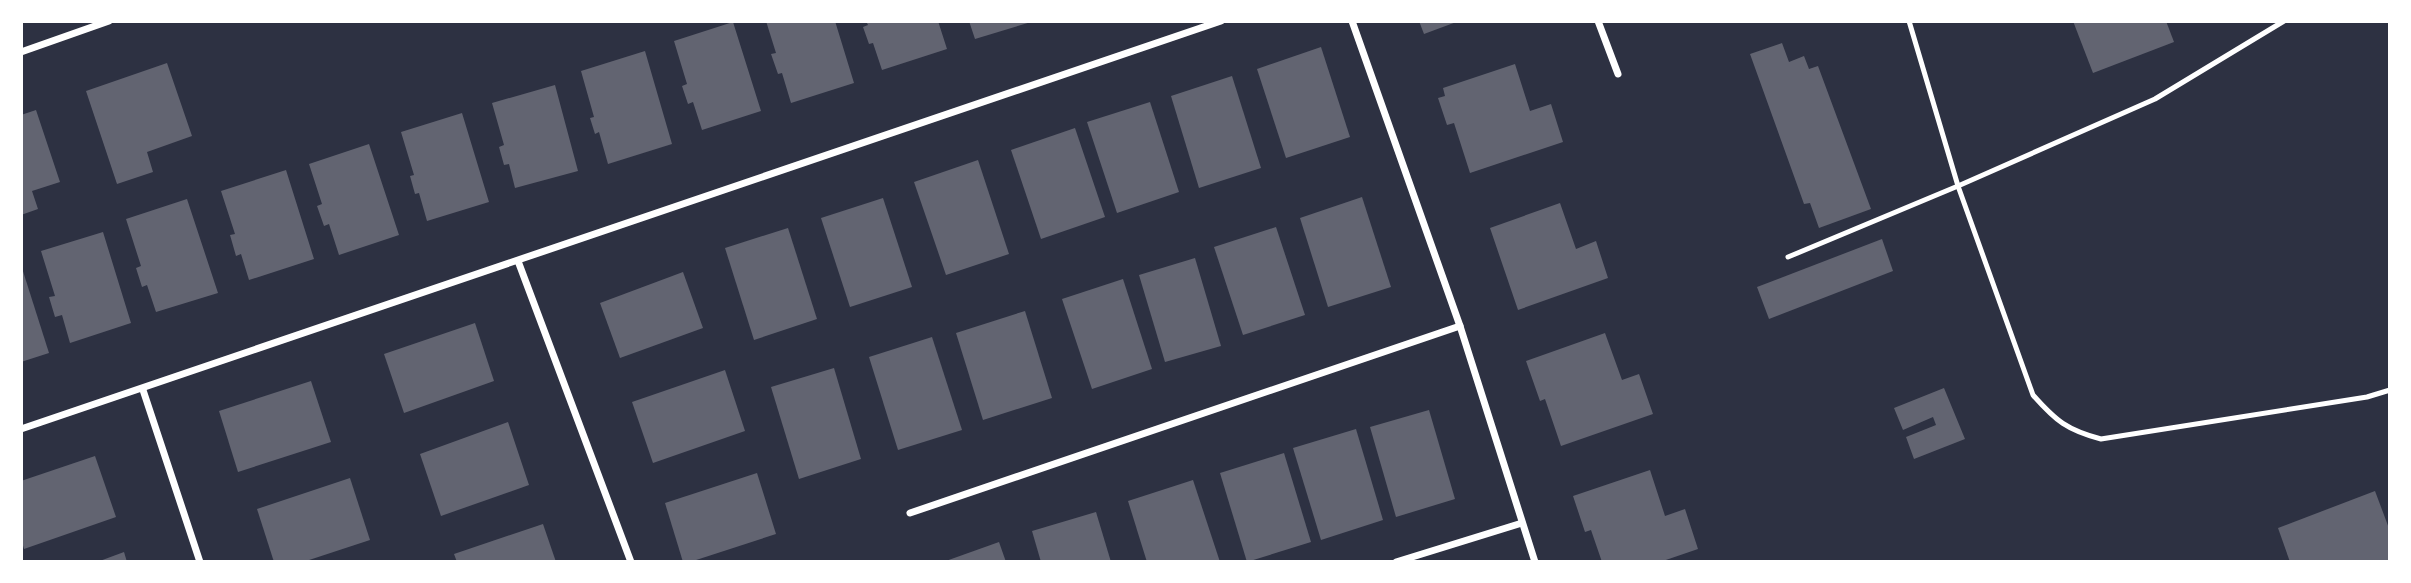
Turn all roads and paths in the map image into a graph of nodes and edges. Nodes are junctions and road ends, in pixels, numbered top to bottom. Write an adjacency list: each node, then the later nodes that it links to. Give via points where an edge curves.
1 (109, 21): 7 (street)
2 (1221, 21): 11 (street)
3 (1353, 21): 12 (street)
4 (1598, 21): 8 (street)
5 (1909, 21): 9 (lane)
6 (2284, 21): 9 (lane, via 2155,99)
7 (21, 52)
8 (1618, 74)
9 (1958, 186): 10 (lane); 14 (lane, via 2032,395 2052,417 2076,432 2101,439)
10 (1788, 257)
11 (518, 261): 13 (street); 19 (street)
12 (1460, 326): 16 (street); 17 (street)
13 (143, 390): 15 (street); 18 (street)
14 (2390, 390)
15 (21, 429)
16 (910, 513)
17 (1522, 523): 20 (street); 21 (street)
18 (200, 562)
19 (631, 562)
20 (1396, 562)
21 (1535, 562)

